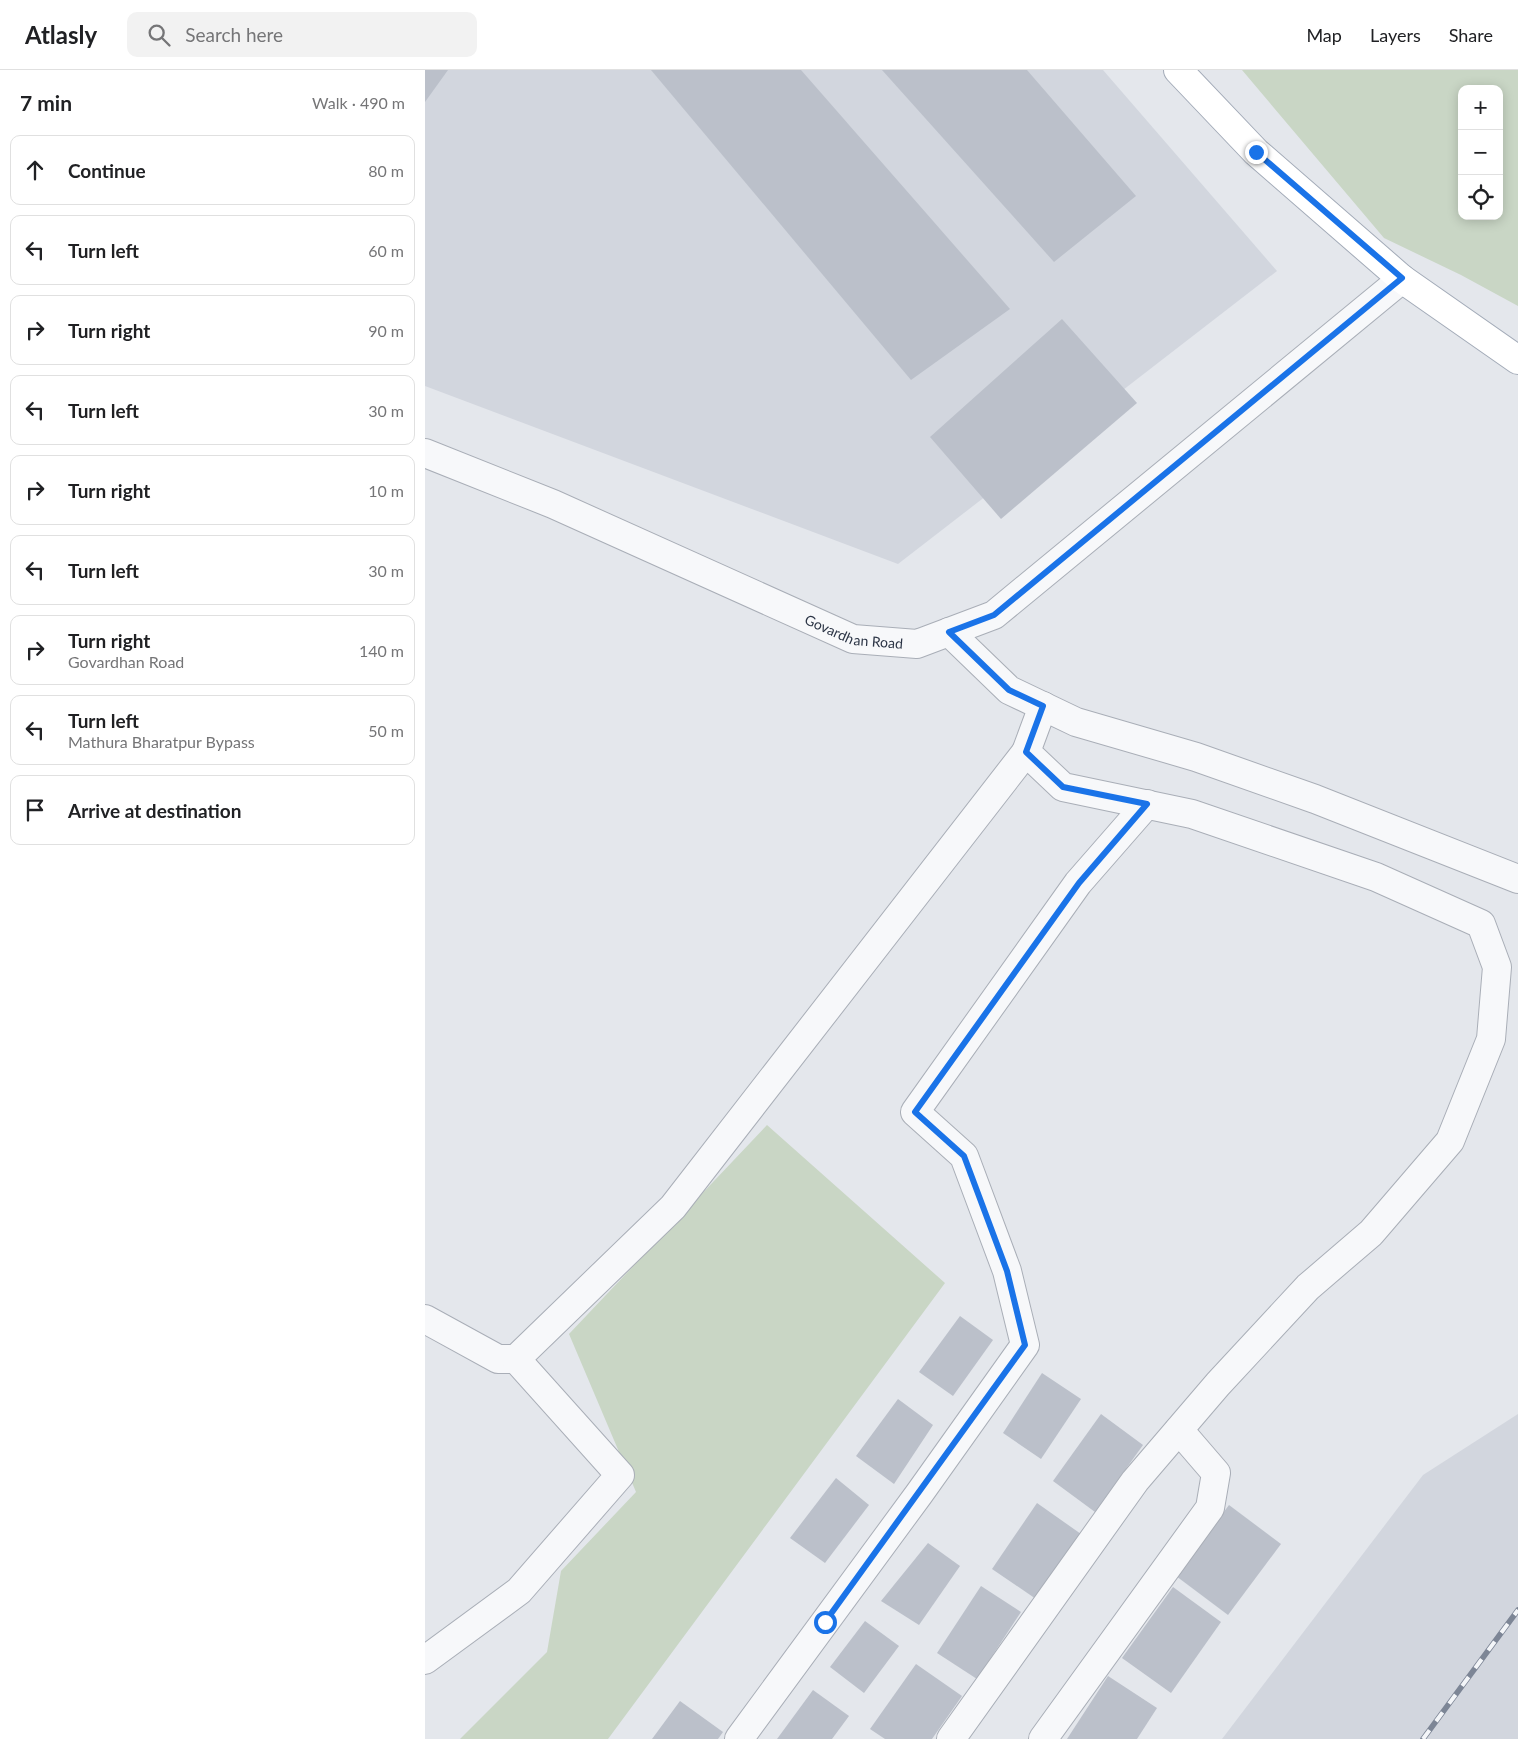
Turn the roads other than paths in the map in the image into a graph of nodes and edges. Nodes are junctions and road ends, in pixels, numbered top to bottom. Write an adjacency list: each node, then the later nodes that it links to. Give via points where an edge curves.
1 (1178, 70): 2 (main road, via 1256,152)
2 (1402, 278): 3 (main road); 5 (street, Govardhan Road, via 994,615)
3 (1518, 360)
4 (425, 453): 5 (street, Govardhan Road, via 553,504 853,639 917,644)
5 (949, 632): 6 (street, via 1009,690)
6 (1043, 706): 7 (street); 9 (street, via 1076,722 1195,757 1315,799)
7 (1026, 752): 8 (street, via 1063,787); 11 (street, via 673,1207)
8 (1147, 804): 12 (street, via 1192,814 1376,877 1481,924 1497,967 1491,1038 1450,1141 1371,1233 1308,1287); 14 (street, via 1079,883 915,1112 964,1156 1007,1271 1025,1345)
9 (1518, 879)
10 (425, 1319): 11 (street, via 498,1359)
11 (516, 1359): 13 (street, via 620,1475 519,1591)
12 (1179, 1430): 15 (street, via 1135,1481); 16 (street, via 1216,1474 1210,1508)
13 (425, 1660)
14 (739, 1739)
15 (951, 1739)
16 (1043, 1739)

